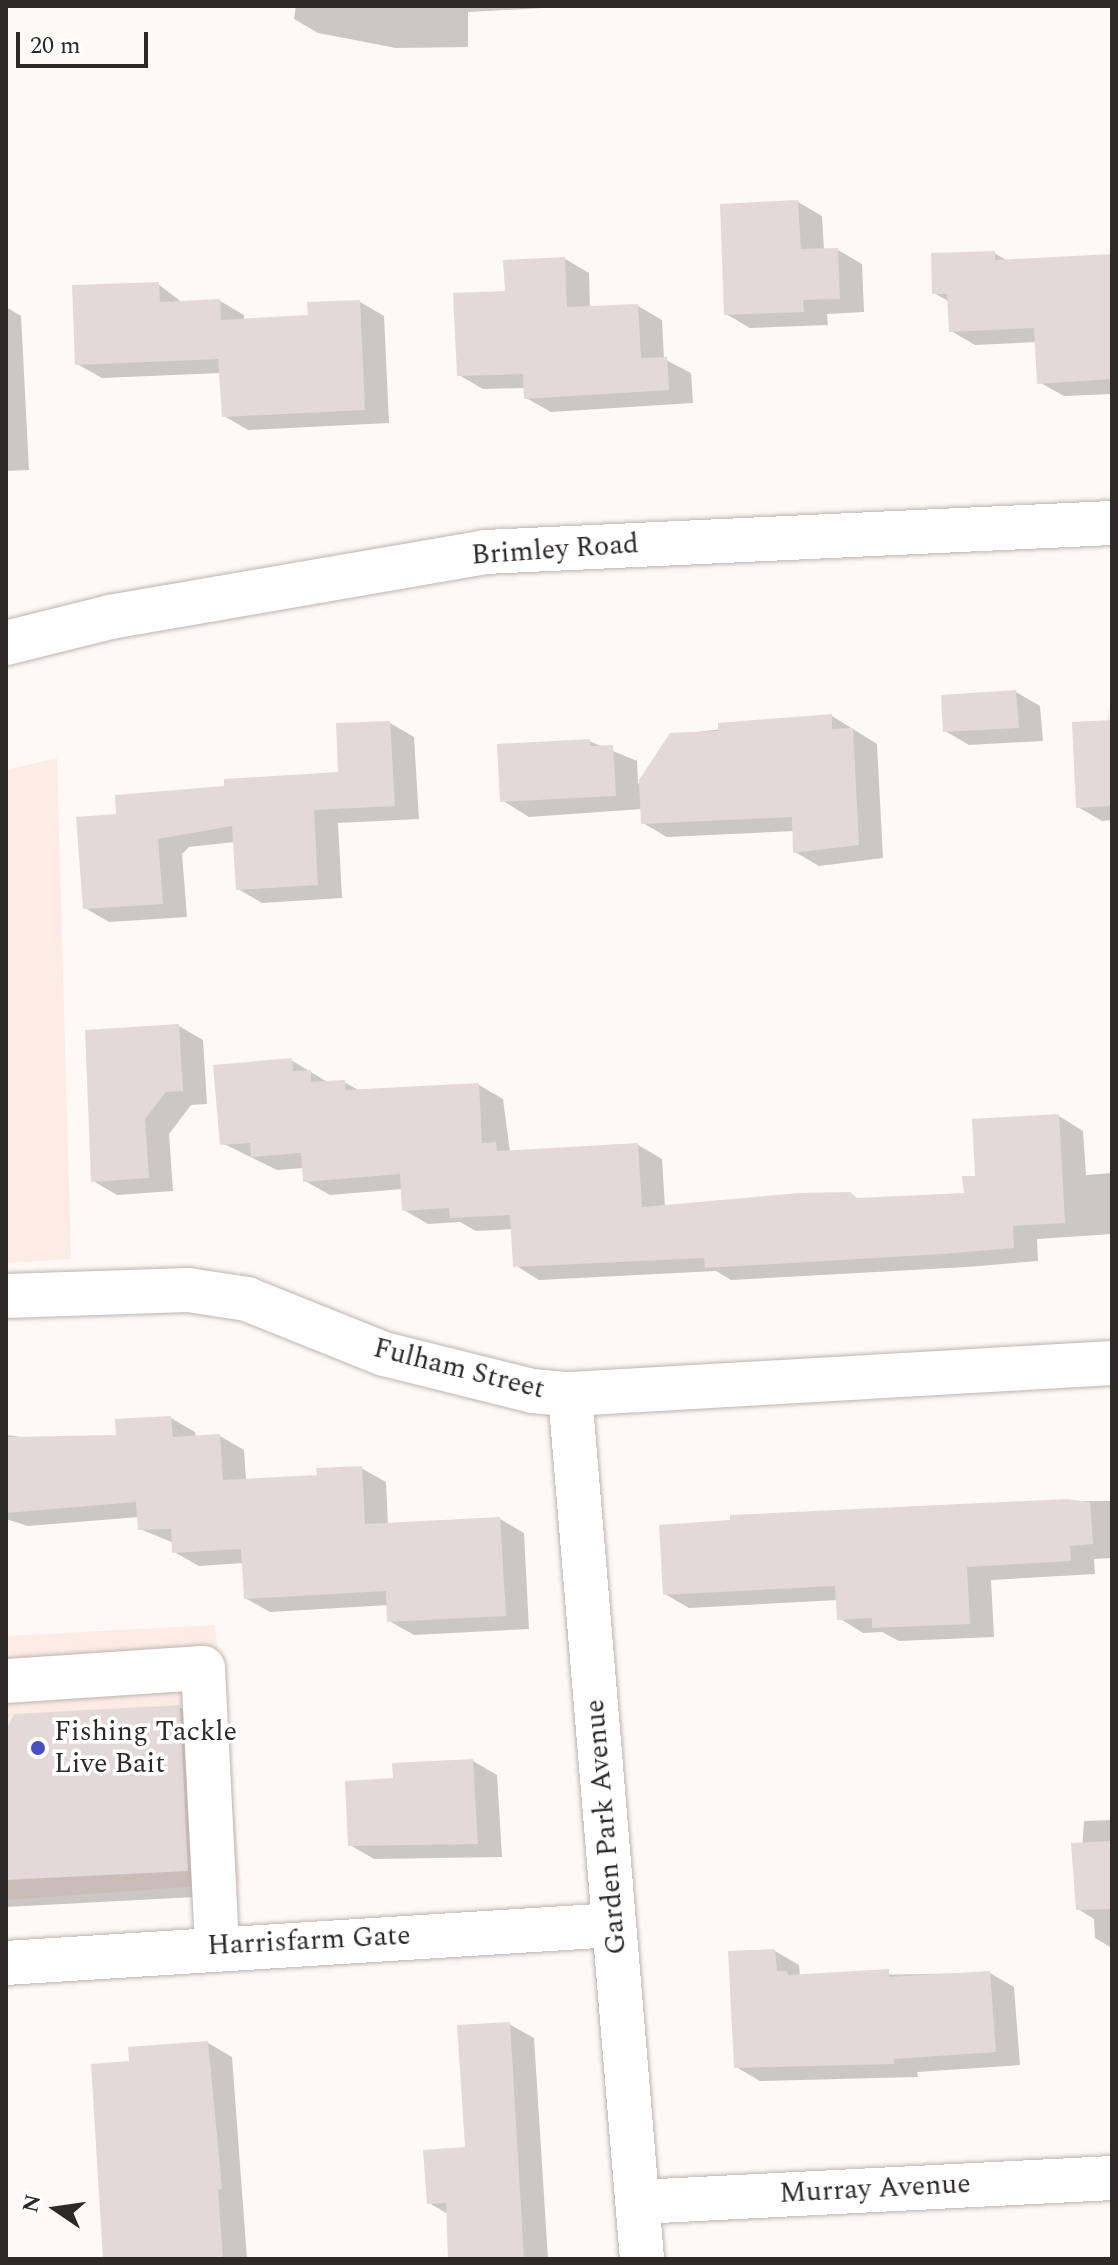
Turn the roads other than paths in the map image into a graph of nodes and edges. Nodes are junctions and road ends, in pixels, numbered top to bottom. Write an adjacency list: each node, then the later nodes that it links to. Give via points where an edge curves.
1 (1112, 523): 2 (street, Brimley Road, via 485,552 110,617)
2 (6, 643)
3 (7, 1284): 5 (street, Fulham Street, via 188,1290 247,1299 384,1354 532,1391)
4 (1112, 1363): 5 (street, Fulham Street)
5 (570, 1394): 7 (street, Garden Park Avenue)
6 (6, 1681): 8 (street, via 203,1668)
7 (613, 1925): 8 (street, Harrisfarm Gate); 11 (street, Garden Park Avenue)
8 (217, 1946): 9 (street, Harrisfarm Gate)
9 (6, 1963)
10 (1112, 2178): 11 (street, Murray Avenue)
11 (639, 2202): 12 (street, Garden Park Avenue)
12 (642, 2259)

